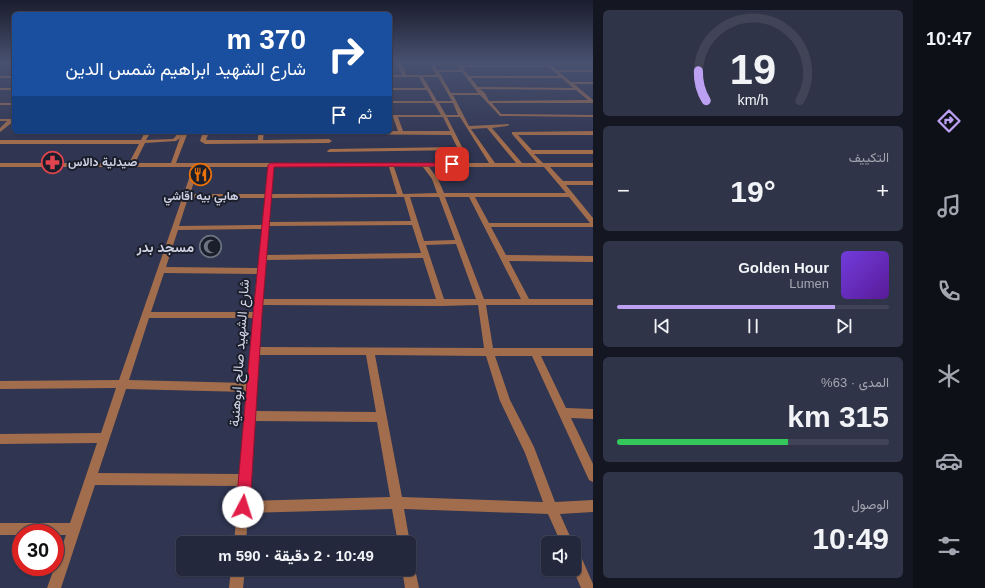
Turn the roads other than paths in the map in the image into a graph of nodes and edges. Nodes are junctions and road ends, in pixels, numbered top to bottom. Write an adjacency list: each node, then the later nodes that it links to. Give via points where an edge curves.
1 (429, 90): 10 (street)
2 (448, 90): 5 (street)
3 (480, 90): 6 (street)
4 (579, 90): 7 (street)
5 (450, 94): 6 (street); 11 (street)
6 (483, 94): 12 (street)
7 (585, 95): 8 (street); 13 (street)
8 (593, 95)
9 (392, 102): 10 (street)
10 (436, 102): 11 (street); 17 (street)
11 (455, 102): 18 (street)
12 (488, 102): 13 (street); 19 (street)
13 (592, 102)
14 (0, 104): 15 (street)
15 (12, 104)
16 (392, 116): 17 (street); 29 (street)
17 (444, 116): 18 (street); 30 (street)
18 (462, 116): 26 (street)
19 (500, 116): 20 (street); 24 (street)
20 (593, 116)
21 (0, 120): 22 (street)
22 (12, 121)
23 (12, 122): 27 (street)
24 (507, 125): 25 (street); 31 (street)
25 (488, 126): 26 (street); 58 (street)
26 (469, 128): 57 (street)
27 (0, 131)
28 (392, 133): 29 (street)
29 (401, 133): 30 (street)
30 (454, 133): 45 (street, via 461,148)
31 (514, 133): 32 (street); 46 (street)
32 (593, 133)
33 (147, 134): 42 (street)
34 (178, 134): 42 (street, via 174,140)
35 (184, 134): 51 (street)
36 (206, 134): 39 (street, via 206,142)
37 (261, 134): 39 (street)
38 (328, 134): 40 (street)
39 (260, 141): 40 (street)
40 (329, 141): 43 (street)
41 (0, 142): 42 (street)
42 (143, 142): 50 (street)
43 (330, 151): 44 (street); 53 (street)
44 (395, 151): 45 (street); 55 (street)
45 (446, 151): 48 (street)
46 (530, 152): 47 (street); 59 (street)
47 (593, 152)
48 (452, 164): 56 (street); 57 (street)
49 (0, 165): 50 (street)
50 (131, 165): 51 (street)
51 (173, 165): 61 (street)
52 (271, 165): 53 (street); 61 (street); 65 (street, شارع الشهيد صالح ابوهنية)
53 (332, 165): 54 (street)
54 (391, 165): 55 (street); 66 (street)
55 (399, 165): 56 (street)
56 (426, 165): 67 (street)
57 (493, 165): 58 (street)
58 (520, 165): 59 (street)
59 (544, 165): 60 (street); 62 (street)
60 (593, 165)
61 (196, 166): 69 (street)
62 (560, 182): 63 (street); 64 (street)
63 (593, 183)
64 (570, 194): 68 (street); 70 (street)
65 (268, 195): 66 (street); 69 (street); 74 (street, شارع الشهيد صالح ابوهنية)
66 (403, 195): 67 (street); 73 (street)
67 (440, 195): 68 (street); 78 (street)
68 (471, 195): 75 (street)
69 (186, 196): 77 (street)
70 (583, 209): 71 (street); 72 (street)
71 (593, 209)
72 (593, 222)
73 (416, 223): 74 (street); 79 (street)
74 (265, 225): 77 (street); 81 (street, شارع الشهيد صالح ابوهنية)
75 (487, 225): 76 (street); 82 (street)
76 (593, 225)
77 (175, 228): 84 (street)
78 (458, 242): 79 (street); 90 (street)
79 (422, 243): 80 (street)
80 (426, 255): 81 (street); 89 (street)
81 (262, 258): 85 (street, شارع الشهيد صالح ابوهنية)
82 (504, 258): 83 (street); 87 (street)
83 (593, 259)
84 (160, 270): 85 (street); 91 (street)
85 (261, 271): 86 (street, شارع الشهيد صالح ابوهنية)
86 (258, 302): 89 (street); 92 (street, شارع الشهيد صالح ابوهنية)
87 (527, 302): 88 (street); 90 (street)
88 (593, 302)
89 (441, 303): 90 (street)
90 (482, 303): 95 (street)
91 (146, 315): 92 (street); 99 (street)
92 (257, 315): 93 (street, شارع الشهيد صالح ابوهنية)
93 (254, 351): 94 (street); 100 (street, شارع الشهيد صالح ابوهنية)
94 (370, 352): 95 (street); 104 (street)
95 (488, 352): 96 (street); 113 (street, via 505,401 530,451)
96 (535, 352): 97 (street); 101 (street)
97 (593, 352)
98 (0, 384): 99 (street)
99 (122, 384): 100 (street); 105 (street)
100 (252, 388): 103 (street, شارع الشهيد صالح ابوهنية)
101 (564, 413): 102 (street); 107 (street)
102 (593, 414)
103 (250, 416): 104 (street); 109 (street, شارع الشهيد صالح ابوهنية)
104 (382, 417): 110 (street)
105 (104, 438): 106 (street); 108 (street)
106 (0, 439)
107 (593, 476)
108 (90, 479): 109 (street); 114 (street)
109 (245, 480): 112 (street, شارع الشهيد صالح ابوهنية)
110 (397, 503): 112 (street); 113 (street); 117 (street)
111 (593, 506): 113 (street)
112 (243, 507): 116 (street, شارع الشهيد صالح ابوهنية)
113 (551, 508): 118 (street)
114 (74, 528): 115 (street); 122 (street)
115 (0, 529)
116 (241, 536)
117 (403, 536)
118 (565, 536)
119 (581, 572): 125 (street)
120 (237, 576): 123 (street)
121 (410, 576): 124 (street)
122 (54, 588)
123 (236, 588)
124 (412, 588)
125 (588, 588)

